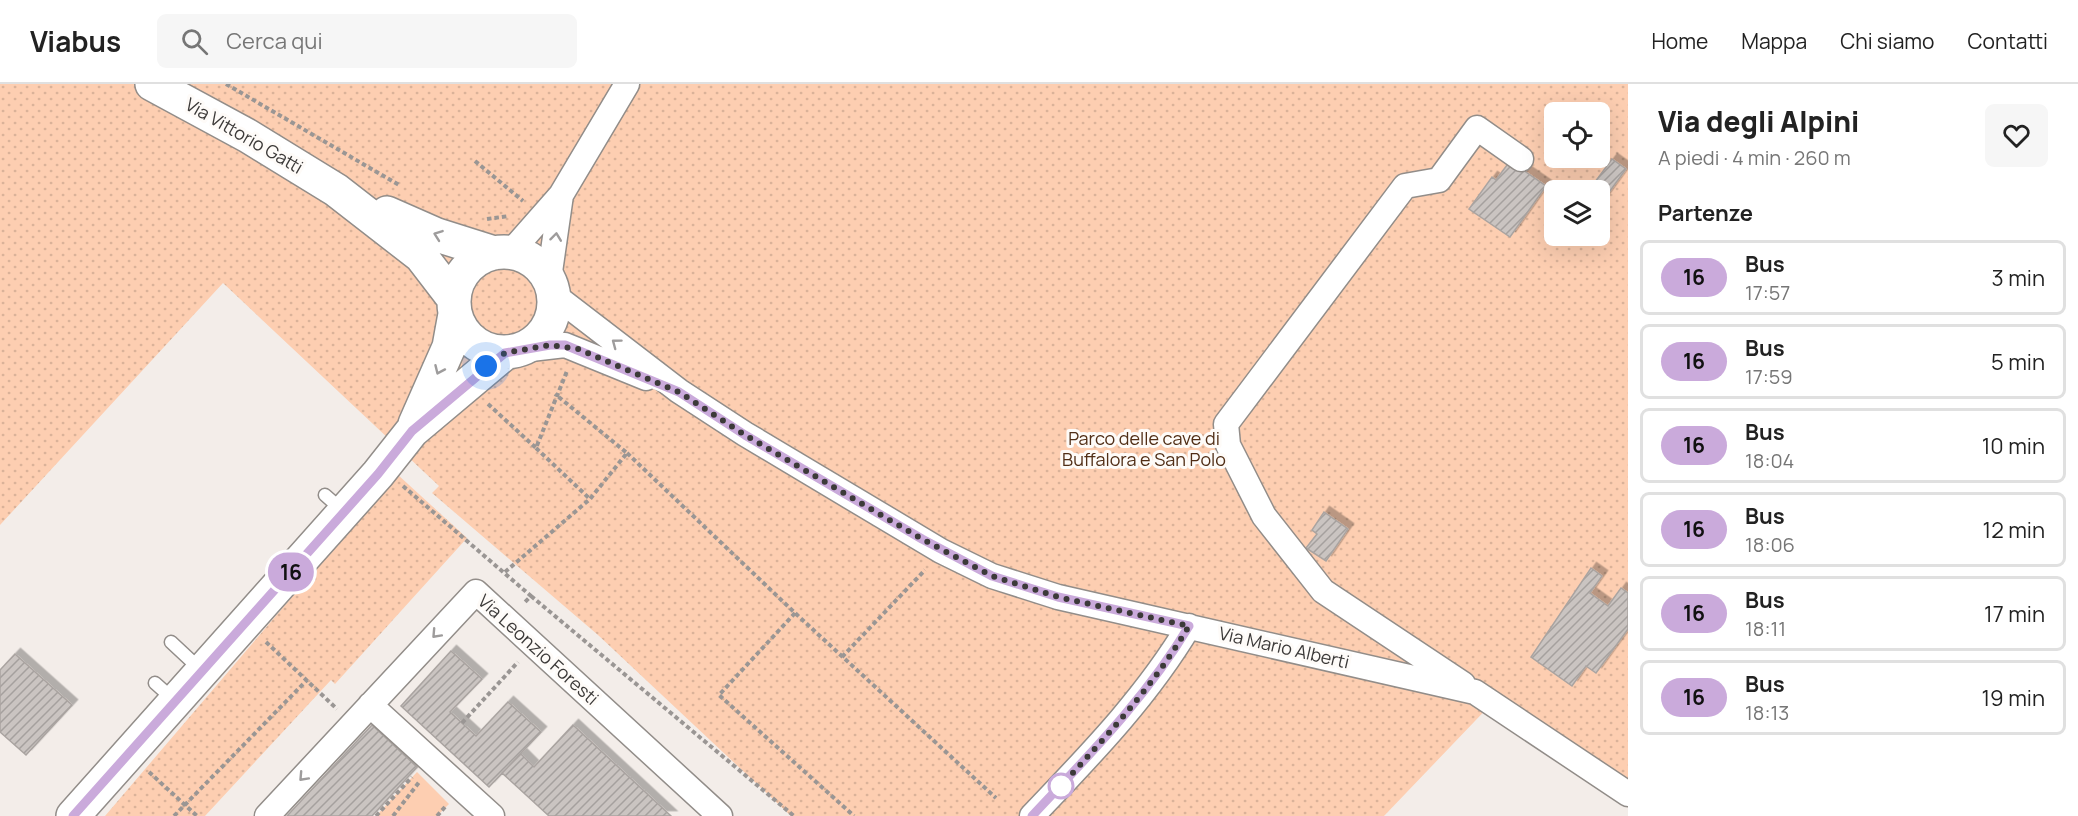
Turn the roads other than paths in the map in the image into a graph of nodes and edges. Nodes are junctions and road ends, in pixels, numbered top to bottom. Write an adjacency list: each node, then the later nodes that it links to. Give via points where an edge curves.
1 (152, 84): 4 (street, Via Vittorio Gatti)
2 (627, 84): 5 (street)
3 (1521, 159): 15 (street, Via Mario Alberti, via 1477,129 1438,180 1405,186 1226,424 1228,445 1264,516 1323,591)
4 (336, 190): 6 (street, Via Vittorio Gatti, one-way to 4, via 437,235); 8 (street, Via Vittorio Gatti, via 421,256)
5 (561, 195): 6 (street); 7 (street, one-way to 5)
6 (502, 253): 7 (street, via 526,257 539,266); 8 (street, via 479,259 466,269 457,283)
7 (551, 287): 9 (street, via 554,312 548,328 537,341); 10 (street, Via Mario Alberti, one-way to 7)
8 (454, 306): 9 (street, via 462,330 473,342 489,351); 11 (street, one-way to 11, via 449,347)
9 (514, 351): 10 (street, Via Mario Alberti, via 550,345 572,347); 11 (street)
10 (679, 392): 12 (street, Via Mario Alberti, via 932,545 992,576 1058,597)
11 (412, 431): 14 (street, via 383,467 335,503)
12 (1189, 626): 15 (street, Via Mario Alberti); 22 (street, via 1164,668 1106,738)
13 (171, 642): 14 (lane)
14 (202, 671): 18 (street, via 165,692 129,754)
15 (1475, 692): 17 (street, Via Mario Alberti)
16 (370, 705): 19 (street, Via Leonzio Foresti, one-way to 19); 20 (street); 21 (street, Via Leonzio Foresti, one-way to 16, via 476,592)
17 (1628, 794)
18 (73, 816)
19 (267, 816)
20 (492, 816)
21 (720, 816)
22 (1032, 816)

